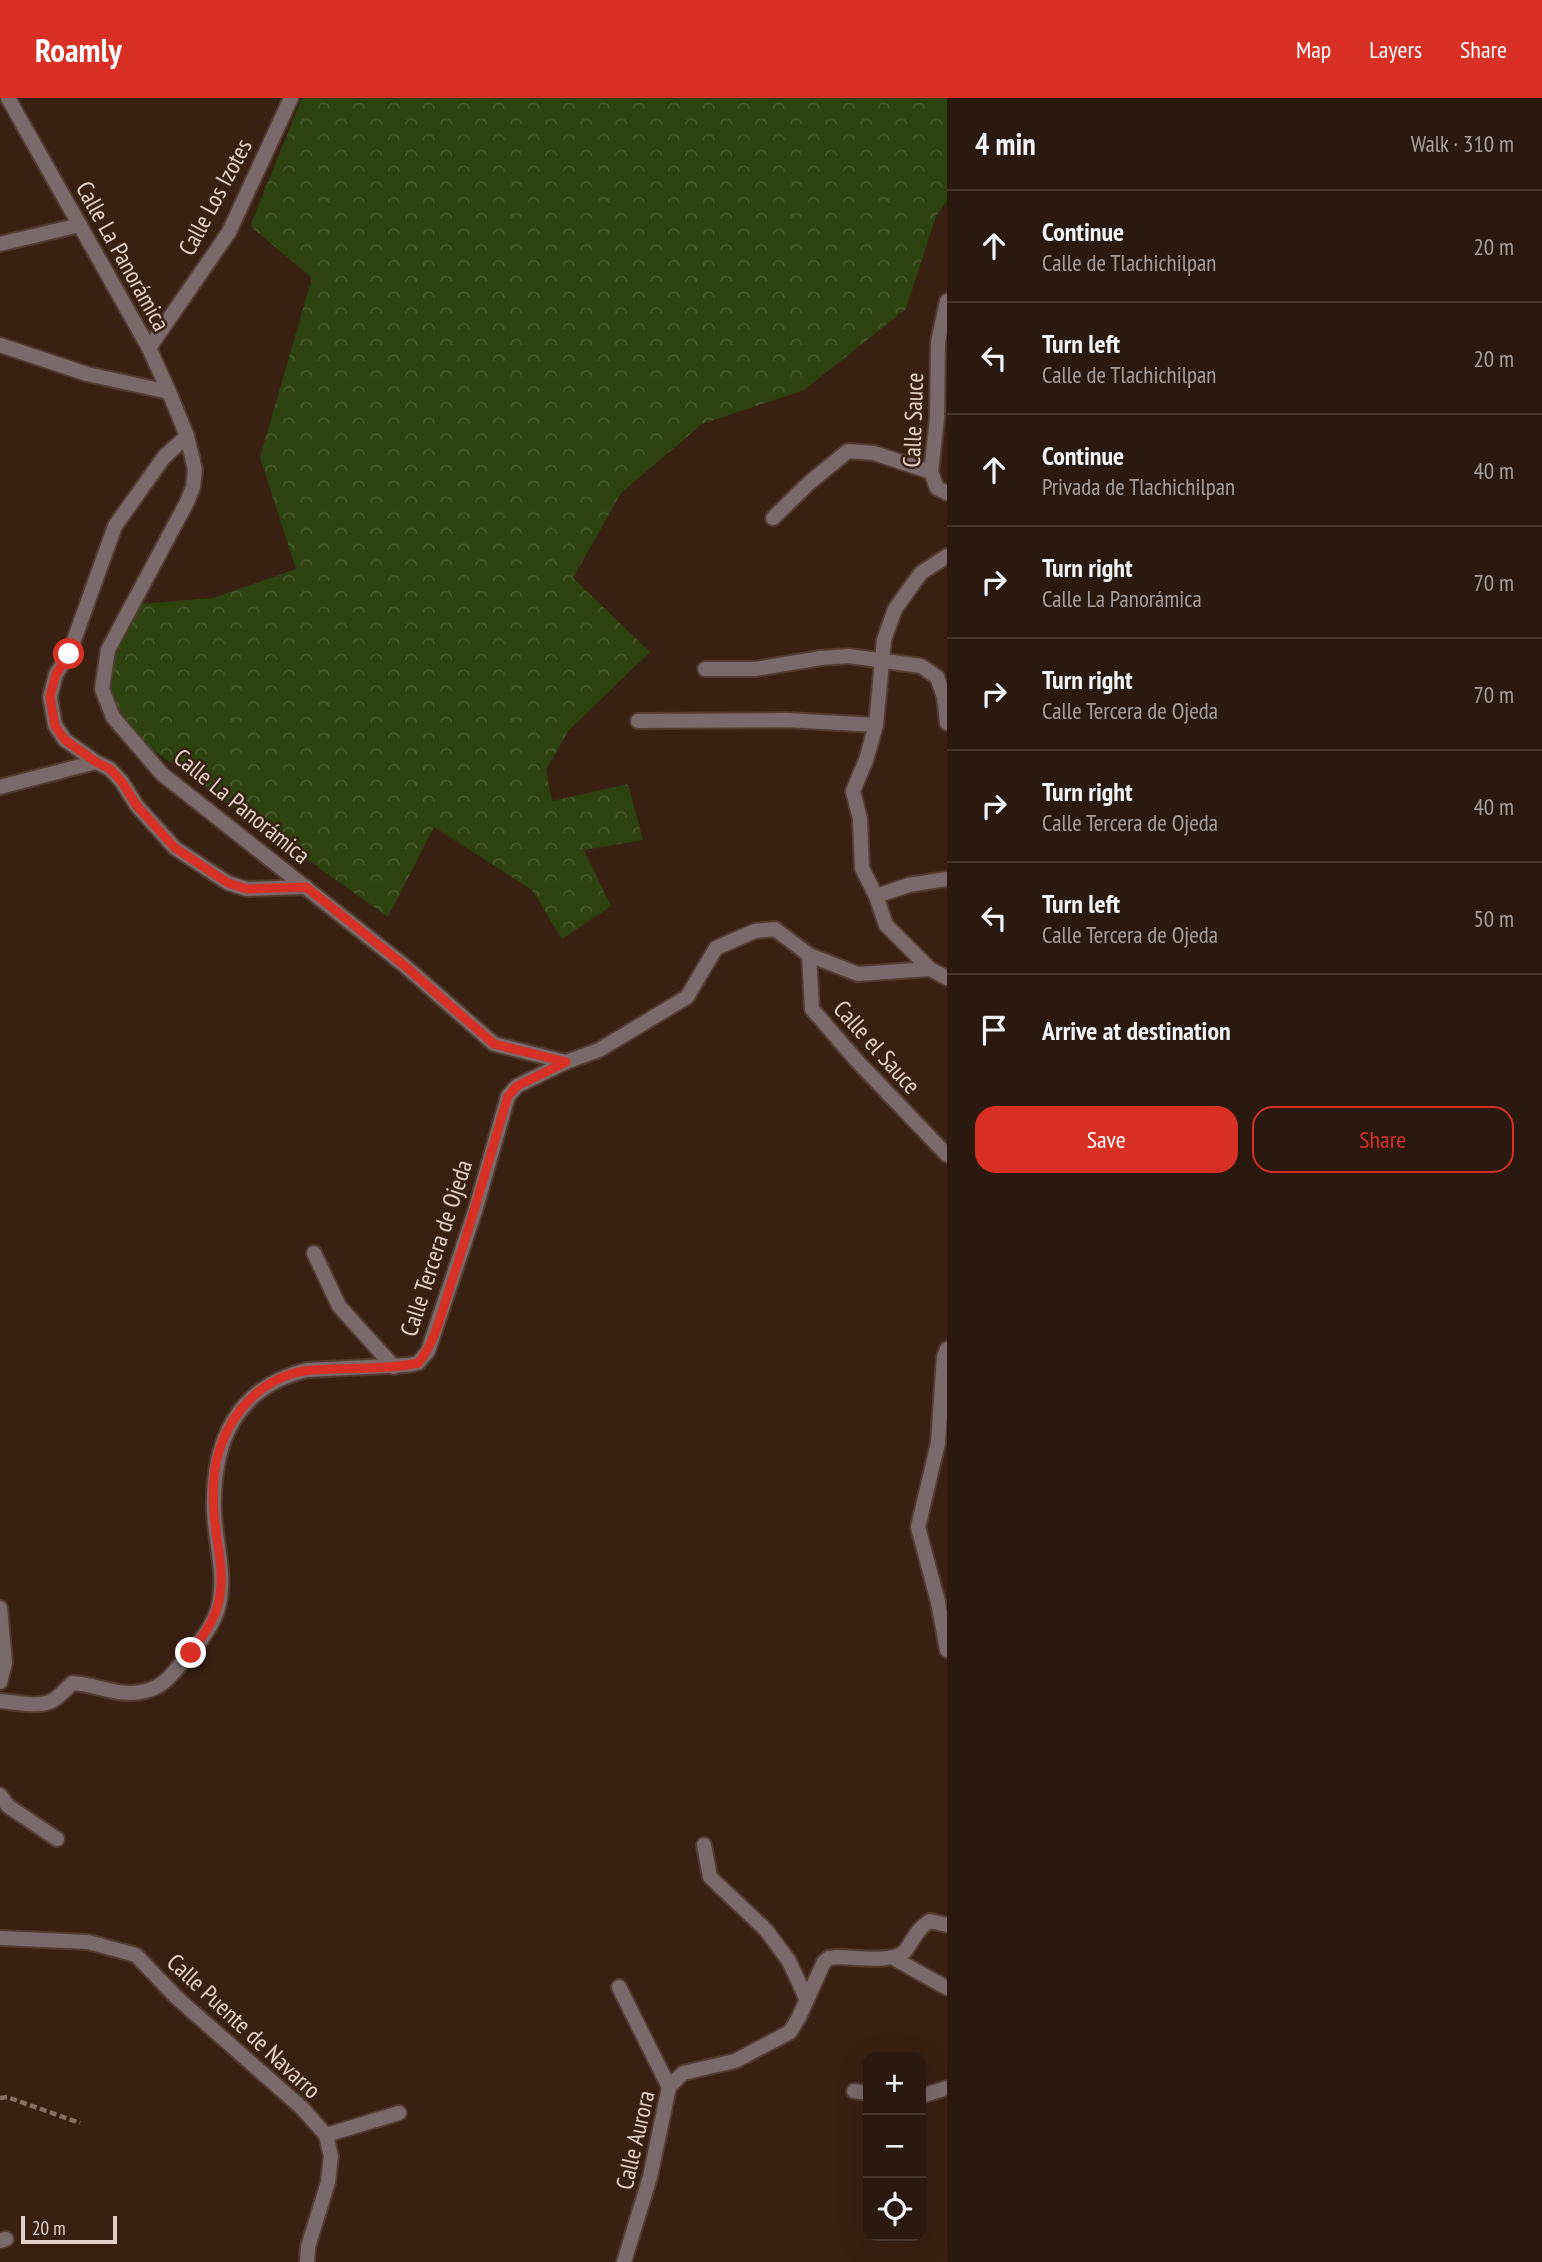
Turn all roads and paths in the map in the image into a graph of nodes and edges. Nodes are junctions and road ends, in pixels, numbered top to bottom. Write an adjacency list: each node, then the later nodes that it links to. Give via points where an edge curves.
1 (8, 98): 3 (street, Calle La Panorámica)
2 (291, 98): 8 (street, Calle Los Izotes, via 229,232)
3 (80, 225): 4 (street); 8 (street, Calle La Panorámica)
4 (0, 244)
5 (947, 301): 6 (street, Calle Sauce)
6 (942, 342): 11 (street, Calle Sauce)
7 (0, 345): 9 (street, via 87,374)
8 (149, 348): 9 (street, Calle La Panorámica)
9 (169, 391): 10 (street, Calle La Panorámica)
10 (187, 436): 20 (street, via 164,457 115,526 69,654 56,674 50,697 55,726 65,740); 23 (street, Calle La Panorámica, via 195,470 193,487 108,650 102,689 113,717 162,774)
11 (931, 472): 12 (street, Calle Sauce, via 937,488); 13 (street, via 874,453 848,451)
12 (947, 493)
13 (773, 518)
14 (947, 556): 15 (street, via 921,573 895,609)
15 (881, 660): 16 (street, via 849,656 755,669); 18 (street, via 921,666 937,677); 19 (street)
16 (705, 669)
17 (638, 721): 19 (street, via 788,720)
18 (947, 723)
19 (876, 725): 24 (street, via 853,791 860,819 862,868)
20 (96, 762): 21 (street); 23 (street, via 122,782 175,848 228,883 247,889)
21 (0, 787)
22 (947, 878): 24 (street)
23 (306, 887): 28 (street, Calle La Panorámica, via 494,1044)
24 (876, 896): 26 (street, via 886,925)
25 (809, 955): 26 (street, via 858,974); 28 (street, via 775,929 755,930 716,948 687,997 599,1050); 29 (street, Calle el Sauce, via 812,1009)
26 (930, 970): 27 (street)
27 (947, 978)
28 (566, 1062): 32 (street, Calle Tercera de Ojeda, via 517,1086 508,1096 428,1351 418,1363)
29 (947, 1155)
30 (314, 1253): 32 (street, via 339,1306)
31 (947, 1349): 34 (street, via 938,1443 918,1528)
32 (394, 1367): 36 (street, Calle Tercera de Ojeda, via 292,1373 253,1395 234,1419 216,1460 214,1510 222,1586 217,1610 209,1629 165,1683 145,1691 116,1693 72,1683 47,1703)
33 (0, 1608): 35 (street, via 5,1663)
34 (947, 1650)
35 (0, 1682)
36 (0, 1701)
37 (0, 1795): 38 (street, via 8,1806)
38 (57, 1839)
39 (704, 1845): 45 (street, via 710,1877 766,1930 789,1961)
40 (947, 1925): 42 (street, via 930,1921 921,1926)
41 (0, 1938): 52 (street, Calle Puente de Navarro, via 88,1942 136,1955)
42 (895, 1959): 44 (street); 45 (street, Calle Aurora, via 829,1958)
43 (619, 1987): 46 (street)
44 (947, 1988)
45 (807, 2000): 46 (street, Calle Aurora, via 790,2032 735,2061 683,2073)
46 (670, 2087): 54 (street, Calle Aurora, via 650,2177)
47 (947, 2088): 48 (street)
48 (926, 2094)
49 (0, 2098): 51 (path)
50 (399, 2113): 52 (street)
51 (80, 2123)
52 (326, 2135): 53 (street, Calle Puente de Navarro, via 331,2156 328,2182)
53 (307, 2262)
54 (624, 2262)

